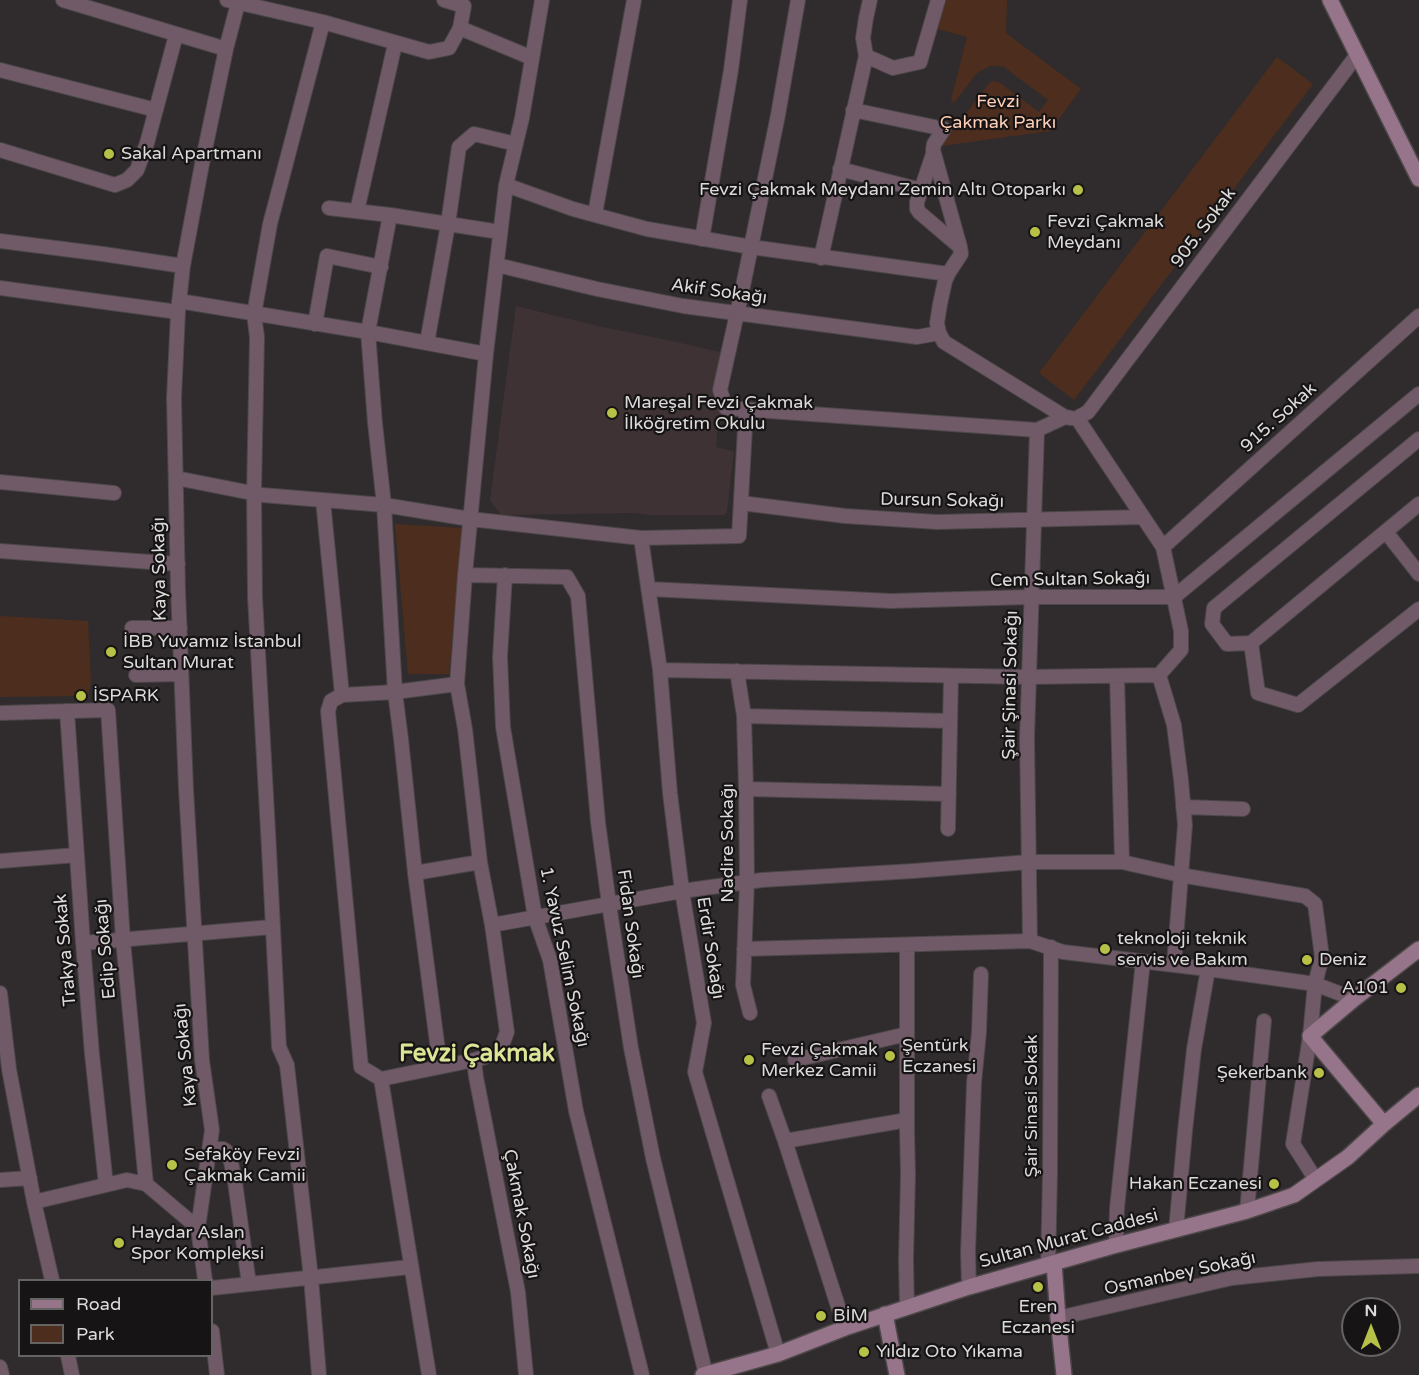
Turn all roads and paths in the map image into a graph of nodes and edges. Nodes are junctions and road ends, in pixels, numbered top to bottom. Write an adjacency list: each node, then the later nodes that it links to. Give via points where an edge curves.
1 (63, 0): 13 (street)
2 (444, 0): 12 (street, via 464,6)
3 (542, 0): 18 (street)
4 (634, 0): 31 (street)
5 (740, 0): 35 (street)
6 (798, 0): 37 (street)
7 (870, 0): 17 (street, via 863,38)
8 (938, 0): 17 (street, via 920,62 893,68)
9 (1330, 0): 16 (street)
10 (233, 2): 11 (street); 15 (street, Kaya Sokağı)
11 (323, 22): 14 (street); 47 (street, via 270,224)
12 (460, 28): 14 (street, via 449,48 429,52); 18 (street)
13 (176, 34): 15 (street); 20 (street)
14 (395, 44): 30 (street)
15 (226, 49): 40 (street, Kaya Sokağı)
16 (1357, 55): 26 (street); 56 (street, 905. Sokak, via 1088,412)
17 (866, 56): 21 (street)
18 (532, 58): 22 (street)
19 (0, 70): 20 (street)
20 (156, 110): 23 (street, via 137,170 116,185)
21 (853, 110): 24 (street, via 944,129 934,144); 25 (street)
22 (516, 144): 27 (street); 33 (street, via 474,134 459,147)
23 (0, 150)
24 (933, 154): 28 (street); 38 (street)
25 (840, 170): 28 (street); 39 (street)
26 (1419, 179)
27 (506, 185): 31 (street); 34 (street)
28 (921, 190): 38 (street, via 918,211)
29 (329, 208): 30 (street)
30 (357, 211): 32 (street)
31 (595, 214): 35 (street, via 647,229)
32 (390, 215): 33 (street); 42 (street)
33 (448, 224): 34 (street); 52 (street)
34 (500, 232): 41 (street)
35 (702, 238): 37 (street)
36 (0, 241): 40 (street)
37 (751, 247): 39 (street); 46 (street)
38 (960, 247): 43 (street, via 960,256)
39 (821, 258): 43 (street)
40 (183, 266): 45 (street, Kaya Sokağı)
41 (497, 266): 46 (street, Akif Sokağı, via 683,306); 53 (street)
42 (381, 267): 49 (street, via 327,256); 50 (street)
43 (948, 274): 51 (street, via 939,304)
44 (0, 288): 45 (street)
45 (178, 306): 47 (street); 59 (street, Kaya Sokağı)
46 (737, 313): 51 (street, Akif Sokağı, via 917,337); 55 (street, via 720,390 726,408)
47 (254, 314): 49 (street); 62 (street)
48 (1419, 316): 72 (street, 915. Sokak)
49 (315, 324): 50 (street)
50 (368, 332): 52 (street); 66 (street)
51 (939, 333): 56 (street, via 944,342)
52 (428, 343): 53 (street)
53 (486, 354): 68 (street)
54 (1419, 394): 80 (street, Cem Sultan Sokağı)
55 (746, 410): 57 (street); 64 (street)
56 (1071, 418): 57 (street, 905. Sokak); 67 (street)
57 (1037, 430): 69 (street, Şair Şinasi Sokağı)
58 (1419, 439): 84 (street, via 1214,608 1212,624 1227,644)
59 (176, 478): 62 (street); 74 (street, Kaya Sokağı)
60 (0, 482): 61 (street)
61 (114, 493)
62 (254, 494): 63 (street); 117 (street, via 255,597)
63 (323, 500): 66 (street); 95 (street)
64 (741, 503): 69 (street, Dursun Sokağı, via 937,522); 71 (street, via 739,536)
65 (1419, 504): 70 (street)
66 (384, 505): 68 (street); 94 (street)
67 (1143, 517): 69 (street, Dursun Sokağı); 72 (street)
68 (470, 519): 71 (street); 76 (street)
69 (1033, 520): 79 (street, Şair Şinasi Sokağı)
70 (1386, 532): 75 (street); 84 (street)
71 (641, 538): 78 (street, Erdir Sokağı)
72 (1162, 547): 80 (street)
73 (0, 551): 74 (street)
74 (178, 564): 83 (street, Kaya Sokağı)
75 (1419, 574)
76 (465, 575): 77 (street, Fidan Sokağı); 93 (street)
77 (505, 575): 114 (street, Fidan Sokağı, via 567,577 578,596); 115 (street, 1. Yavuz Selim Sokağı, via 500,657 503,727)
78 (649, 590): 79 (street, Cem Sultan Sokağı, via 891,601); 85 (street, Erdir Sokağı)
79 (1030, 597): 80 (street, Cem Sultan Sokağı); 92 (street, Şair Şinasi Sokağı)
80 (1174, 597): 89 (street, via 1181,650)
81 (1419, 609): 84 (street, via 1298,705 1258,693)
82 (132, 628): 83 (street)
83 (180, 628): 87 (street, Kaya Sokağı)
84 (1251, 642)
85 (660, 670): 86 (street); 113 (street, Erdir Sokağı)
86 (736, 671): 90 (street); 98 (street, Nadire Sokağı)
87 (181, 674): 88 (street); 118 (street, Kaya Sokağı)
88 (136, 675)
89 (1159, 675): 91 (street); 102 (street, via 1174,725)
90 (951, 676): 92 (street); 99 (street)
91 (1117, 676): 92 (street); 109 (street)
92 (1028, 677): 108 (street, Şair Şinasi Sokağı)
93 (457, 684): 94 (street); 107 (street)
94 (395, 692): 95 (street); 110 (street)
95 (342, 695): 140 (street, via 331,701 328,711 360,1067)
96 (67, 711): 97 (street); 105 (street, Trakya Sokak); 119 (street, Edip Sokağı, via 108,710)
97 (0, 712)
98 (744, 716): 99 (street); 100 (street, Nadire Sokağı)
99 (950, 721): 101 (street)
100 (746, 789): 101 (street); 112 (street, Nadire Sokağı)
101 (949, 794): 104 (street)
102 (1183, 807): 103 (street); 111 (street)
103 (1244, 809)
104 (948, 829)
105 (77, 855): 106 (street); 121 (street, Trakya Sokak)
106 (0, 861)
107 (480, 862): 110 (street); 116 (street)
108 (1029, 862): 109 (street); 112 (street); 120 (street, Şair Şinasi Sokağı)
109 (1122, 862): 111 (street)
110 (415, 873): 139 (street)
111 (1180, 875): 127 (street); 130 (street, via 1305,896 1314,904 1322,957)
112 (747, 882): 113 (street); 124 (street, Nadire Sokağı)
113 (682, 891): 114 (street); 171 (street, Erdir Sokağı, via 704,1023 695,1072)
114 (609, 904): 115 (street); 181 (street, Fidan Sokağı, via 653,1158)
115 (535, 918): 116 (street); 180 (street, 1. Yavuz Selim Sokağı, via 550,960 576,1111)
116 (492, 925): 137 (street, via 507,1032 500,1053)
117 (272, 927): 118 (street); 160 (street, via 279,1047 287,1065)
118 (194, 934): 119 (street); 146 (street, Kaya Sokağı, via 202,1060 212,1130)
119 (123, 940): 121 (street); 150 (street, Edip Sokağı)
120 (1030, 941): 122 (street); 123 (street)
121 (83, 943): 151 (street, Trakya Sokak)
122 (907, 945): 124 (street); 135 (street)
123 (1051, 947): 126 (street); 157 (street, Şair Sinasi Sokak)
124 (744, 949): 133 (street, Nadire Sokağı, via 743,985)
125 (1419, 949): 132 (street)
126 (1143, 961): 127 (street); 156 (street)
127 (1174, 964): 128 (street)
128 (1208, 969): 130 (street); 155 (street, via 1194,1048)
129 (981, 974): 164 (street)
130 (1315, 984): 132 (street); 136 (street)
131 (0, 993): 147 (street, via 9,1069)
132 (1354, 999): 136 (street)
133 (750, 1013)
134 (1264, 1021): 153 (street)
135 (907, 1034): 138 (street); 143 (street)
136 (1310, 1036): 144 (street); 149 (street, via 1293,1144)
137 (474, 1060): 139 (street); 179 (street, Çakmak Sokağı, via 518,1292)
138 (795, 1060)
139 (440, 1066): 140 (street)
140 (381, 1078): 159 (street)
141 (1419, 1095): 144 (street, Sultan Murat Caddesi)
142 (769, 1096): 145 (street)
143 (907, 1120): 145 (street); 166 (street)
144 (1384, 1124): 149 (street, Sultan Murat Caddesi)
145 (785, 1141): 169 (street)
146 (210, 1149): 154 (street, Kaya Sokağı); 163 (street, via 223,1149 231,1162)
147 (30, 1178): 148 (street); 152 (street)
148 (0, 1180)
149 (1316, 1180): 153 (street, Sultan Murat Caddesi, via 1294,1195)
150 (146, 1184): 151 (street, via 127,1180); 154 (street)
151 (106, 1185): 152 (street)
152 (34, 1202): 161 (street)
153 (1247, 1211): 155 (street, Sultan Murat Caddesi)
154 (198, 1228): 162 (street, Kaya Sokağı)
155 (1176, 1230): 156 (street, Sultan Murat Caddesi)
156 (1113, 1246): 157 (street, Sultan Murat Caddesi)
157 (1051, 1264): 164 (street, Sultan Murat Caddesi); 168 (street)
158 (1419, 1266): 168 (street, Osmanbey Sokağı, via 1318,1269 1232,1278)
159 (411, 1267): 160 (street); 178 (street)
160 (311, 1278): 163 (street); 177 (street)
161 (52, 1279)
162 (205, 1279)
163 (249, 1284): 165 (street)
164 (969, 1287): 166 (street, Sultan Murat Caddesi)
165 (213, 1288)
166 (907, 1308): 167 (street, Sultan Murat Caddesi)
167 (885, 1314): 169 (street, Sultan Murat Caddesi); 182 (street)
168 (1058, 1318): 183 (street)
169 (845, 1328): 171 (street, Sultan Murat Caddesi)
170 (213, 1341): 176 (street)
171 (778, 1354): 181 (street, Sultan Murat Caddesi)
172 (68, 1357): 175 (street)
173 (0, 1367): 174 (street)
174 (2, 1375)
175 (72, 1375)
176 (217, 1375)
177 (320, 1375)
178 (429, 1375)
179 (526, 1375)
180 (642, 1375)
181 (705, 1375)
182 (897, 1375)
183 (1064, 1375)

